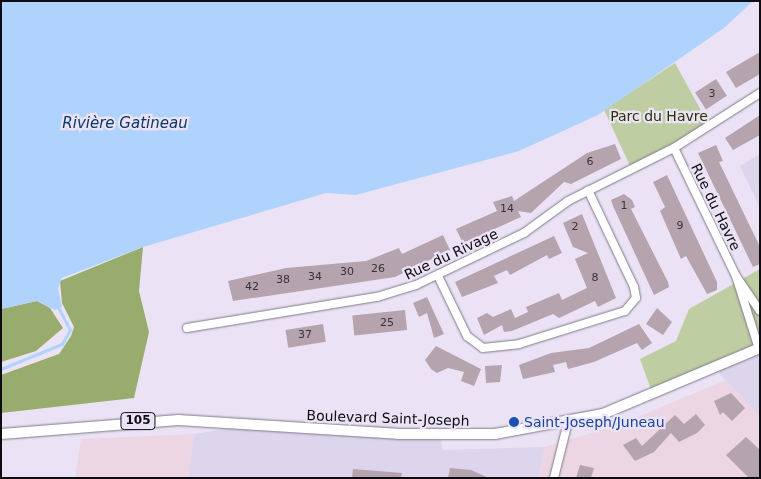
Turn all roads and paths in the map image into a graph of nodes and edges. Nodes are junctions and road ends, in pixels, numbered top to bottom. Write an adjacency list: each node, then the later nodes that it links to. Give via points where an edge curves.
1 (760, 93): 2 (street, Rue du Rivage)
2 (674, 148): 3 (street, Rue du Rivage); 5 (street, Rue du Havre)
3 (588, 190): 4 (street, Rue du Rivage, via 535,227); 4 (street, via 634,287 636,298 625,311 519,344 483,348 467,336)
4 (438, 276): 7 (street, Rue du Rivage, via 377,297)
5 (736, 276): 6 (street, Rue du Havre); 8 (street, Rue du Havre)
6 (760, 311)
7 (187, 328)
8 (759, 348): 9 (main road, Boulevard Saint-Joseph / 105, via 626,406)
9 (568, 422): 10 (main road, Boulevard Saint-Joseph / 105, via 450,435 141,420); 11 (street)
10 (1, 434)
11 (554, 478)

